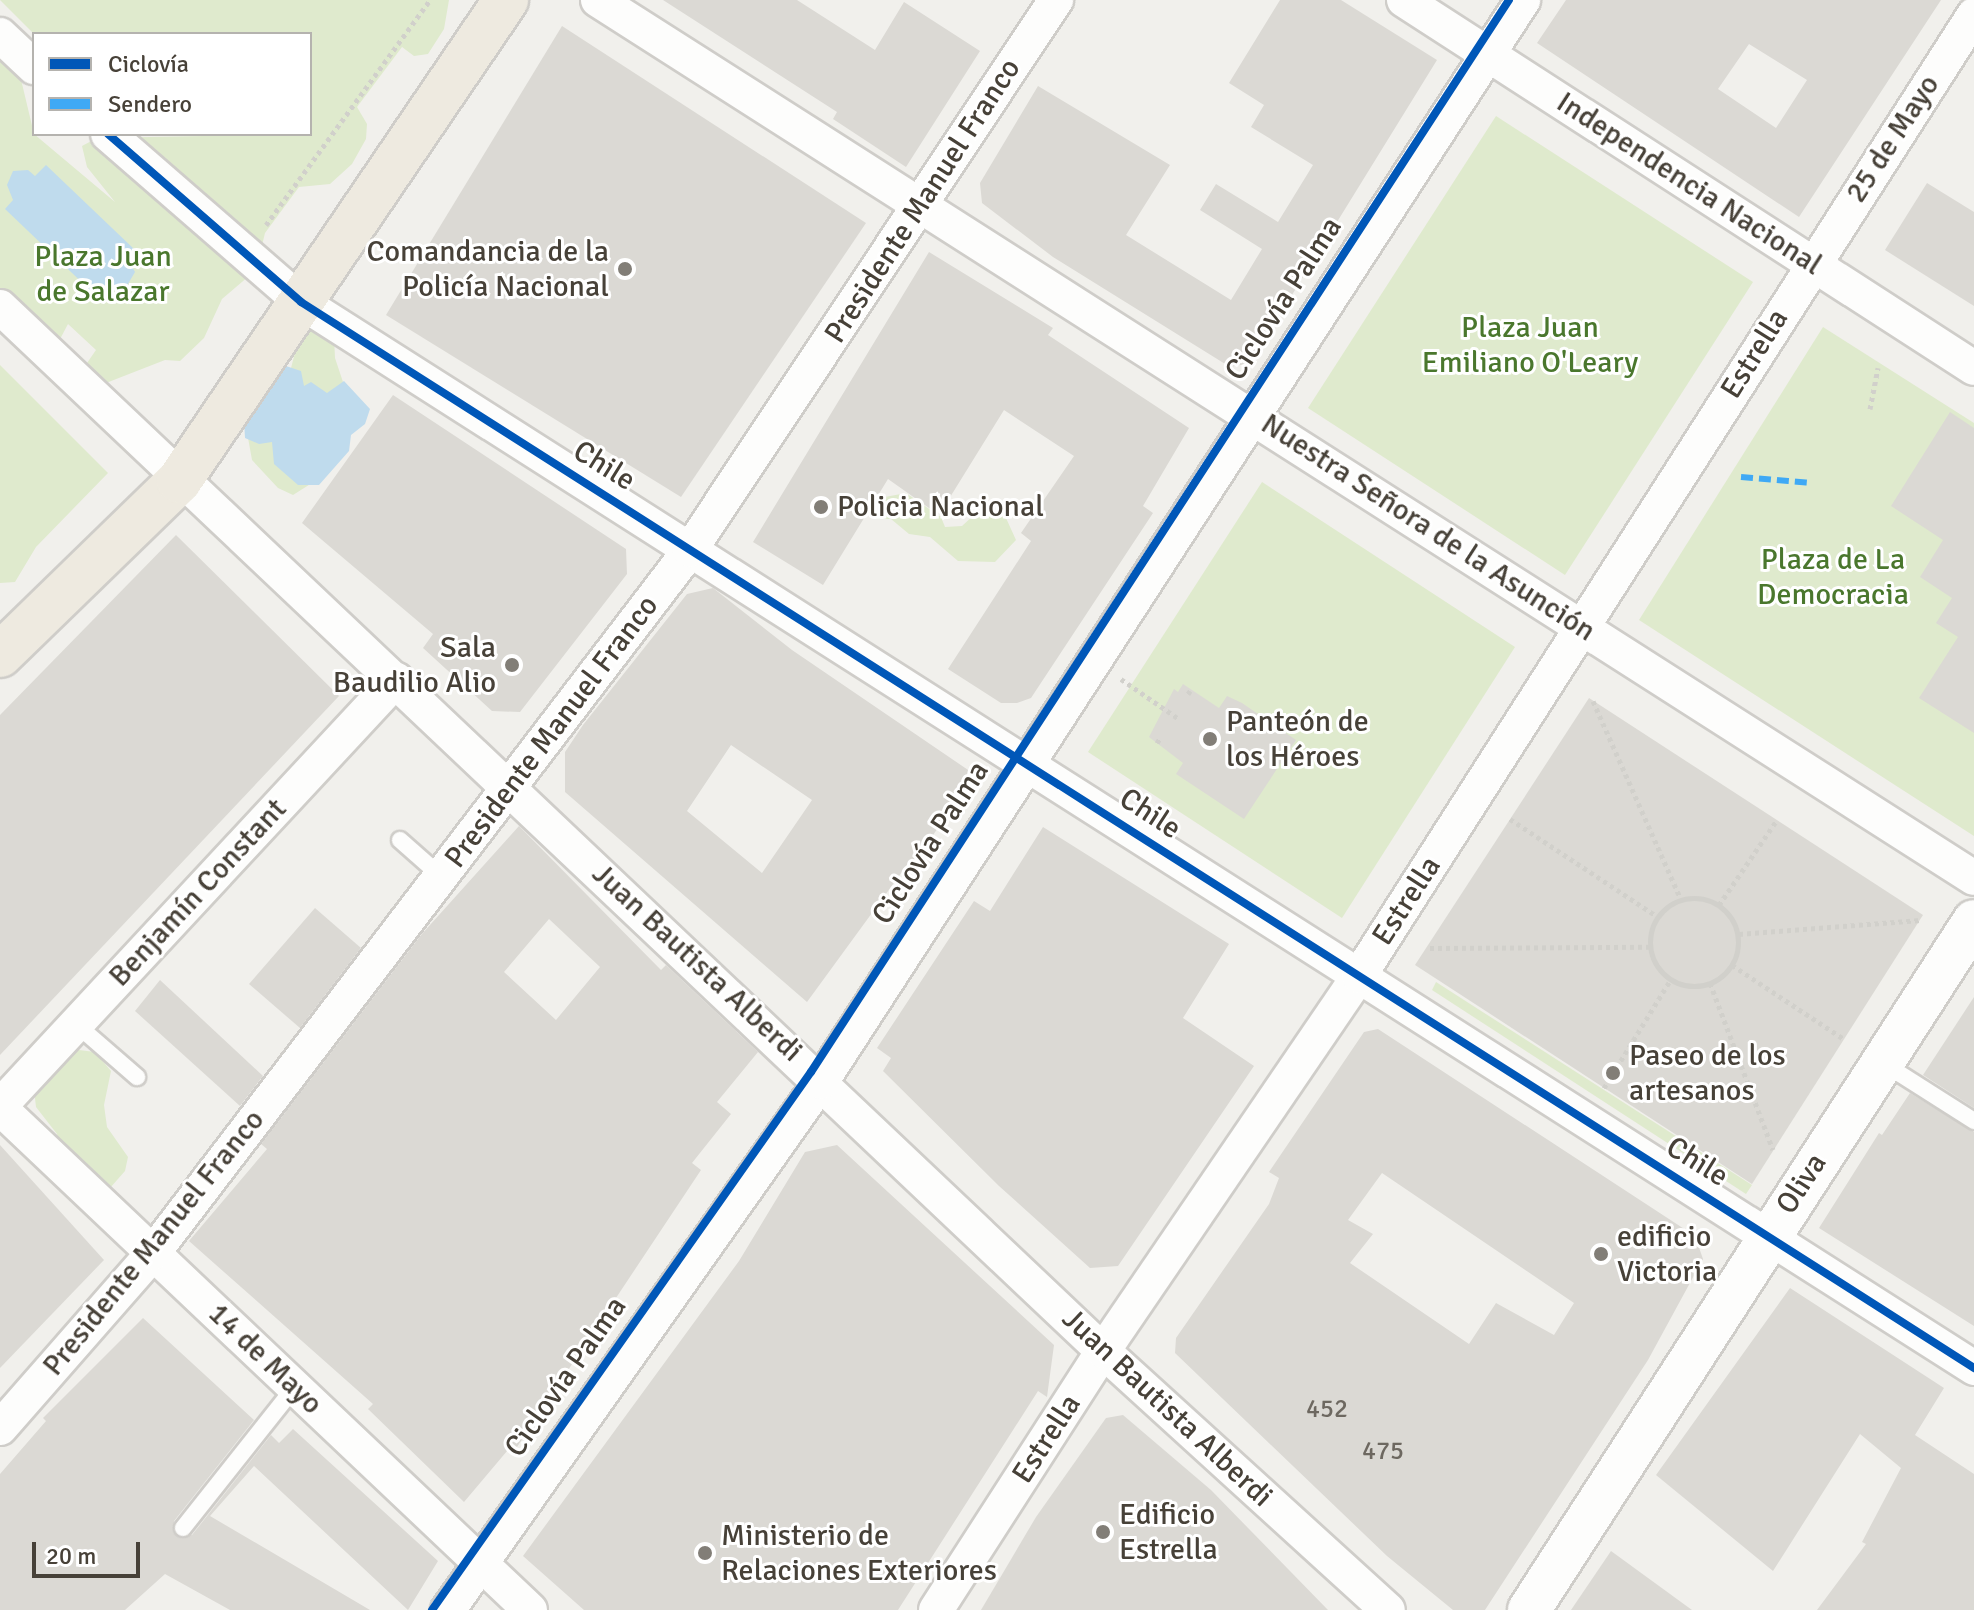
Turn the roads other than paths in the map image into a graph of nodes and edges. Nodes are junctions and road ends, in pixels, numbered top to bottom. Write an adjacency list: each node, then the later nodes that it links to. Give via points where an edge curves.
1 (506, 0): 13 (highway)
2 (598, 0): 11 (street, Nuestra Señora de la Asunción)
3 (1056, 0): 11 (street, Presidente Manuel Franco)
4 (1404, 0): 8 (street, Independencia Nacional)
5 (1523, 0): 8 (street)
6 (1974, 15): 12 (street, 25 de Mayo)
7 (0, 35): 9 (street)
8 (1482, 51): 12 (street, Independencia Nacional); 16 (street)
9 (32, 65)
10 (110, 136): 13 (street, Chile)
11 (921, 206): 16 (street, Nuestra Señora de la Asunción); 18 (street, Presidente Manuel Franco)
12 (1812, 263): 15 (street, Independencia Nacional); 19 (street, Estrella)
13 (301, 302): 17 (highway); 18 (street, Chile)
14 (0, 307): 17 (street, Juan Bautista Alberdi)
15 (1974, 368)
16 (1254, 416): 19 (street, Nuestra Señora de la Asunción); 22 (street)
17 (179, 481): 20 (highway); 21 (street, Juan Bautista Alberdi)
18 (690, 550): 22 (street, Chile); 23 (street, Presidente Manuel Franco)
19 (1584, 628): 26 (street, Nuestra Señora de la Asunción); 28 (street, Estrella)
20 (0, 655)
21 (396, 680): 23 (street, Juan Bautista Alberdi); 29 (street, Benjamín Constant)
22 (1027, 764): 28 (street, Chile); 32 (street)
23 (511, 787): 25 (street, Presidente Manuel Franco); 32 (street, Juan Bautista Alberdi)
24 (400, 840): 25 (lane)
25 (443, 878): 36 (street, Presidente Manuel Franco)
26 (1974, 878)
27 (1974, 921): 30 (street, Oliva)
28 (1359, 976): 35 (street, Chile); 37 (street, Estrella)
29 (76, 1024): 31 (lane); 33 (street, Benjamín Constant)
30 (1882, 1062): 34 (lane); 35 (street, Oliva)
31 (137, 1077)
32 (821, 1082): 37 (street, Juan Bautista Alberdi); 42 (street)
33 (0, 1107): 36 (street, 14 de Mayo)
34 (1974, 1121)
35 (1767, 1236): 38 (street, Chile); 47 (street, Oliva)
36 (153, 1253): 39 (street, 14 de Mayo); 40 (street, Presidente Manuel Franco)
37 (1103, 1351): 45 (street, Estrella); 46 (street, Juan Bautista Alberdi)
38 (1974, 1368)
39 (294, 1388): 41 (lane); 42 (street, 14 de Mayo)
40 (0, 1428)
41 (183, 1528)
42 (479, 1563): 43 (street); 44 (street, 14 de Mayo)
43 (448, 1610)
44 (530, 1610)
45 (936, 1610)
46 (1388, 1610)
47 (1529, 1610)

